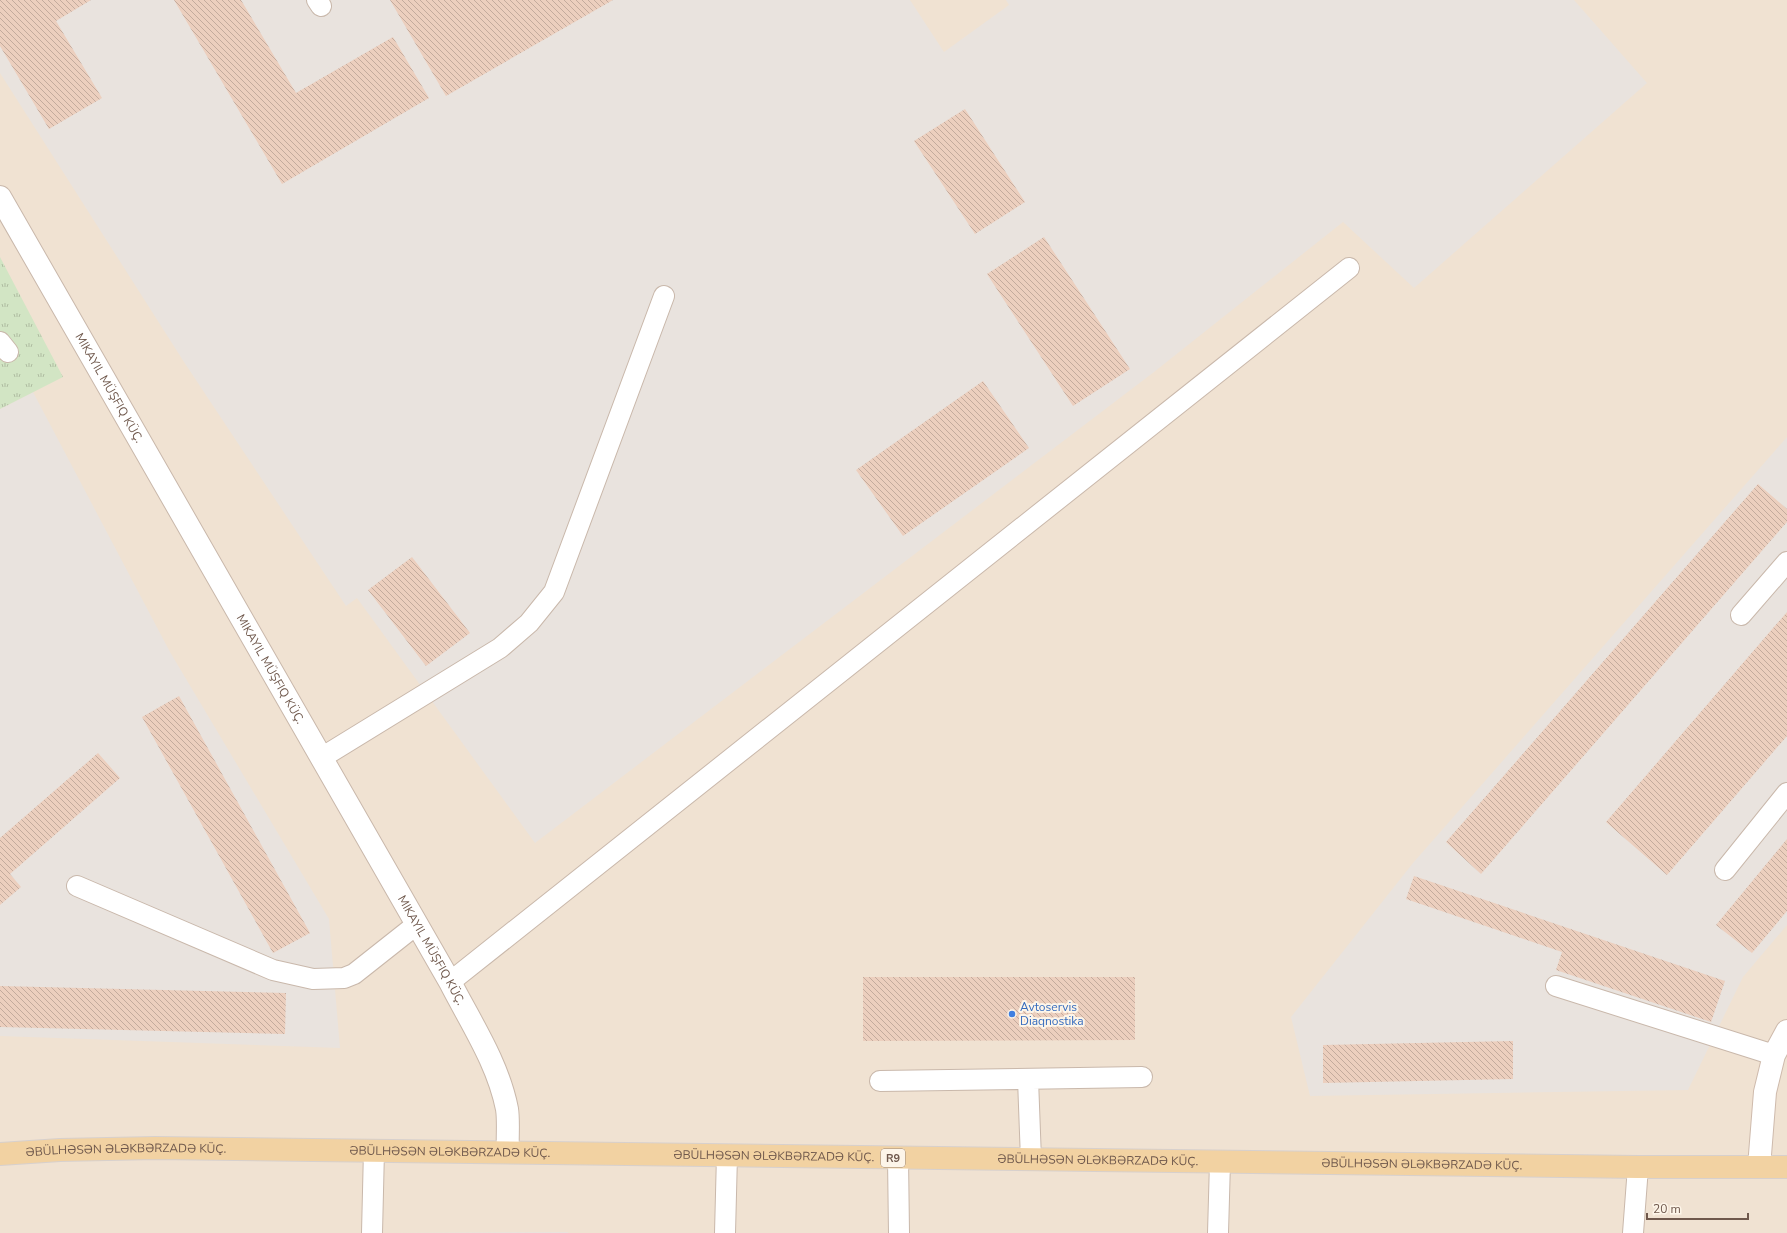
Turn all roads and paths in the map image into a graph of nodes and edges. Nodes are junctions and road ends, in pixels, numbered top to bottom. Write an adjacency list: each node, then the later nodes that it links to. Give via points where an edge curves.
1 (0, 198): 6 (street)
2 (1350, 268): 11 (lane)
3 (664, 296): 6 (lane, via 554,592 529,623 500,648)
4 (1787, 562): 5 (lane)
5 (1741, 615)
6 (321, 758): 10 (street)
7 (1787, 793): 8 (lane)
8 (1725, 870)
9 (77, 886): 10 (lane, via 273,970 313,979 344,978 354,974)
10 (416, 925): 11 (street)
11 (450, 982): 19 (street, via 500,1079 507,1110)
12 (1556, 986): 14 (lane)
13 (1787, 1030): 14 (street)
14 (1774, 1055): 26 (street, via 1765,1092)
15 (1142, 1077): 16 (lane)
16 (1028, 1079): 17 (lane); 23 (lane)
17 (880, 1081)
18 (374, 1150): 19 (main road, ƏBÜLHƏSƏN ƏLƏKBƏRZADƏ KÜÇ. / R9); 20 (main road, ƏBÜLHƏSƏN ƏLƏKBƏRZADƏ KÜÇ. / R9, via 155,1148); 28 (lane)
19 (508, 1152): 21 (main road, ƏBÜLHƏSƏN ƏLƏKBƏRZADƏ KÜÇ. / R9)
20 (0, 1154)
21 (727, 1155): 22 (main road, ƏBÜLHƏSƏN ƏLƏKBƏRZADƏ KÜÇ. / R9); 29 (lane)
22 (898, 1158): 23 (main road, ƏBÜLHƏSƏN ƏLƏKBƏRZADƏ KÜÇ. / R9); 30 (lane)
23 (1031, 1160): 24 (main road, ƏBÜLHƏSƏN ƏLƏKBƏRZADƏ KÜÇ. / R9)
24 (1220, 1162): 25 (main road, ƏBÜLHƏSƏN ƏLƏKBƏRZADƏ KÜÇ. / R9); 31 (lane)
25 (1638, 1167): 26 (main road, ƏBÜLHƏSƏN ƏLƏKBƏRZADƏ KÜÇ. / R9); 32 (lane)
26 (1759, 1167): 27 (main road, ƏBÜLHƏSƏN ƏLƏKBƏRZADƏ KÜÇ. / R9)
27 (1787, 1167)
28 (372, 1233)
29 (726, 1233)
30 (899, 1233)
31 (1218, 1233)
32 (1632, 1233)

